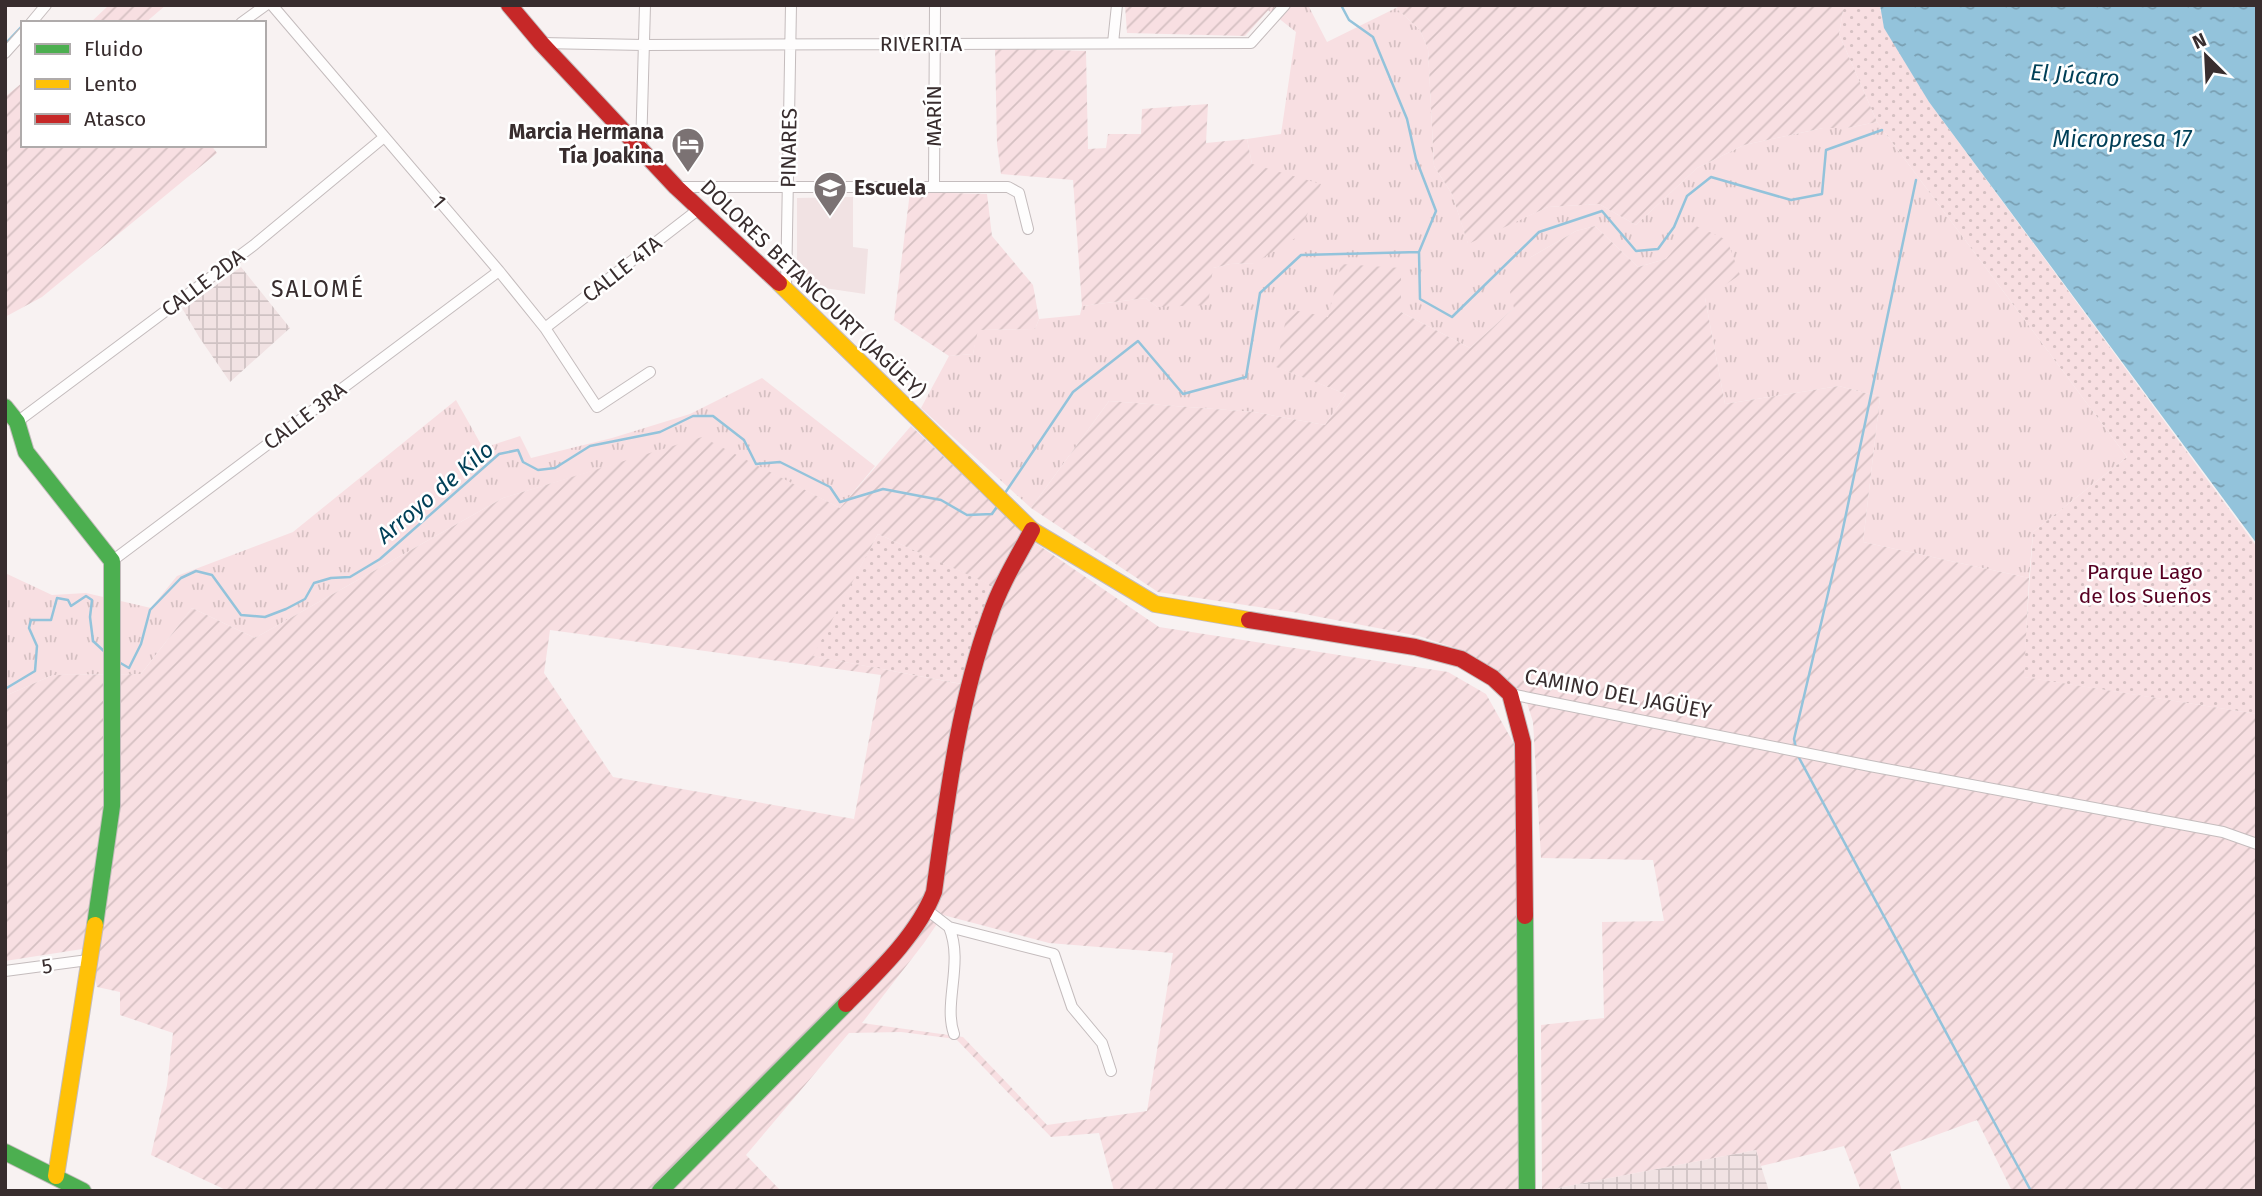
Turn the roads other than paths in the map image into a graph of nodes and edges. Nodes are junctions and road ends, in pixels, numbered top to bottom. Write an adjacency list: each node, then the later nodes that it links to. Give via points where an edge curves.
1 (46, 5): 10 (street)
2 (266, 5): 11 (street)
3 (272, 5): 19 (street, 1)
4 (509, 5): 13 (street, DOLORES BETANCOURT (JAGÜEY))
5 (645, 5): 16 (street)
6 (791, 5): 17 (street, PINARES)
7 (935, 5): 14 (street, MARÍN)
8 (1117, 5): 15 (street)
9 (1285, 5): 15 (street, RIVERITA, via 1251,43)
10 (33, 21)
11 (244, 21)
12 (21, 35): 18 (street)
13 (541, 43): 16 (street, RIVERITA); 20 (street, DOLORES BETANCOURT (JAGÜEY))
14 (934, 43): 15 (street, RIVERITA); 17 (street, RIVERITA); 22 (street, MARÍN)
15 (1113, 43)
16 (644, 45): 17 (street, RIVERITA); 20 (street)
17 (790, 45): 21 (street, PINARES)
18 (5, 53)
19 (383, 138): 26 (street, 1); 31 (street, CALLE 2DA, via 254,245)
20 (641, 150): 23 (street, DOLORES BETANCOURT (JAGÜEY))
21 (789, 186): 22 (street); 23 (street); 27 (street, PINARES)
22 (934, 186): 25 (street, via 1007,187 1019,193)
23 (676, 187): 24 (street, DOLORES BETANCOURT (JAGÜEY))
24 (699, 209): 27 (street, DOLORES BETANCOURT (JAGÜEY)); 28 (street, CALLE 4TA)
25 (1028, 229)
26 (499, 271): 28 (street, 1); 34 (street, CALLE 3RA)
27 (786, 290): 32 (street, DOLORES BETANCOURT (JAGÜEY))
28 (545, 328): 29 (street, 1, via 597,407)
29 (650, 372)
30 (5, 407): 31 (street)
31 (17, 422): 34 (street, via 26,452)
32 (1002, 500): 33 (street, CAMINO DEL JAGÜEY)
33 (1032, 530): 35 (street, CAMINO DEL JAGÜEY, via 1155,604 1415,647 1461,659); 37 (street, via 990,615 964,699 934,892)
34 (112, 561): 39 (street, via 112,806)
35 (1510, 694): 36 (street, CAMINO DEL JAGÜEY, via 2223,832); 47 (street, via 1522,743)
36 (2257, 844)
37 (927, 910): 38 (street); 46 (street, via 880,970)
38 (949, 927): 41 (street, via 955,947); 42 (street, via 1054,954 1072,1007 1102,1043)
39 (88, 960): 40 (street, 5); 44 (street)
40 (5, 971)
41 (954, 1034)
42 (1111, 1070)
43 (5, 1152): 44 (street)
44 (56, 1176): 45 (street)
45 (83, 1191)
46 (660, 1191)
47 (1527, 1191)

